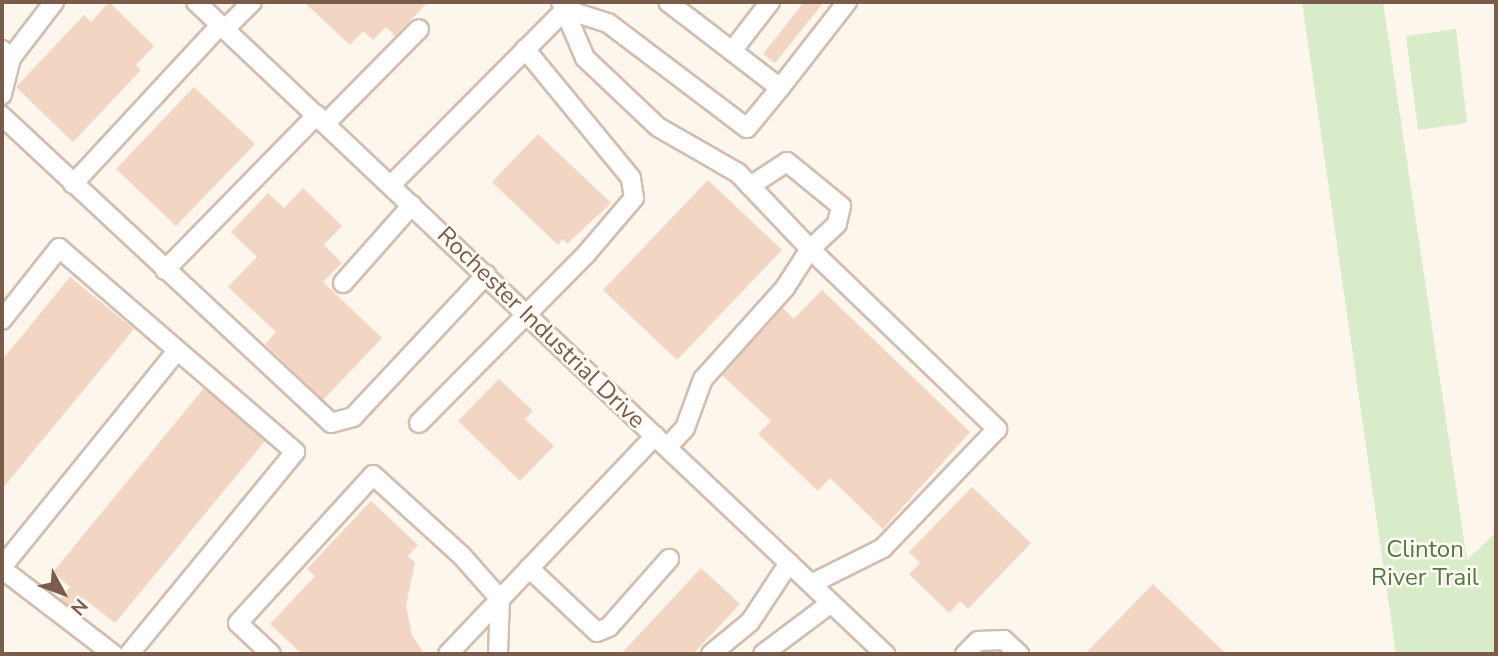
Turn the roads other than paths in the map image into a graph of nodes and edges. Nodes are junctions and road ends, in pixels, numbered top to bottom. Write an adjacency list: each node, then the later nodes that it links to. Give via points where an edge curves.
1 (54, 2): 13 (street)
2 (196, 2): 9 (street, Rochester Industrial Drive)
3 (252, 2): 9 (street)
4 (668, 2): 8 (street)
5 (770, 2): 12 (street)
6 (847, 2): 14 (street)
7 (566, 4): 11 (street); 14 (street, via 608,23 739,126 747,128); 20 (street, via 585,58 658,127)
8 (689, 8): 12 (street)
9 (223, 27): 17 (street, Rochester Industrial Drive); 18 (street)
10 (419, 29): 17 (street)
11 (525, 49): 19 (street); 26 (street, via 583,115 635,188 626,211)
12 (732, 51): 14 (street)
13 (6, 54): 15 (street)
14 (780, 88)
15 (2, 95)
16 (2, 117): 18 (street)
17 (321, 119): 19 (street, Rochester Industrial Drive); 23 (street)
18 (73, 184): 23 (street)
19 (391, 185): 21 (street, Rochester Industrial Drive)
20 (750, 186): 22 (street); 22 (street, via 787,162 841,206 837,224)
21 (412, 205): 24 (street, Rochester Industrial Drive); 25 (street)
22 (810, 249): 30 (street, via 785,288 704,379 685,428); 35 (street, via 997,429 883,548)
23 (165, 271): 24 (street, via 331,423 353,416)
24 (486, 275): 26 (street, Rochester Industrial Drive)
25 (343, 283)
26 (525, 313): 29 (street); 30 (street, Rochester Industrial Drive)
27 (2, 320): 28 (street, via 60,248)
28 (177, 351): 33 (street); 39 (street, via 295,452)
29 (419, 423)
30 (661, 442): 32 (street, Rochester Industrial Drive); 34 (street)
31 (669, 559): 34 (street, via 609,627 597,632)
32 (789, 564): 35 (street, Rochester Industrial Drive); 43 (street, via 750,622)
33 (2, 568): 38 (street)
34 (529, 568): 36 (street)
35 (811, 584): 37 (street, Rochester Industrial Drive)
36 (500, 599): 40 (street, via 462,556 373,475 238,623); 41 (street); 42 (street)
37 (831, 603): 44 (street); 45 (street, Rochester Industrial Drive)
38 (113, 654)
39 (129, 654)
40 (271, 654)
41 (448, 654)
42 (498, 654)
43 (712, 654)
44 (763, 654)
45 (885, 654)
46 (965, 654): 47 (street, via 978,641 1004,640)
47 (1019, 654)

